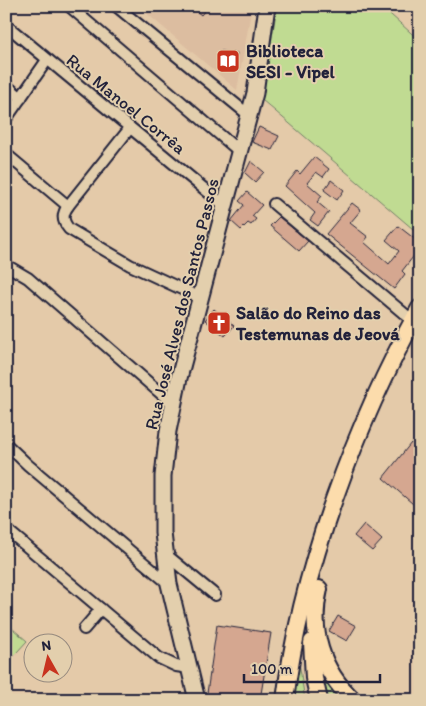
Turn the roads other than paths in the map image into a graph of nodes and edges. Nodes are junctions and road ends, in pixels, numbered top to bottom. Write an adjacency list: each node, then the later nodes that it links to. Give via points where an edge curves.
1 (70, 6): 11 (street)
2 (116, 6): 8 (street)
3 (267, 6): 8 (street, Rua José Alves dos Santos Passos)
4 (6, 25): 5 (street, Rua Manoel Corrêa)
5 (47, 60): 7 (street); 10 (street, Rua Manoel Corrêa)
6 (6, 85): 7 (street)
7 (21, 98): 9 (street)
8 (250, 116): 11 (street, Rua José Alves dos Santos Passos)
9 (6, 119)
10 (130, 128): 14 (street); 15 (street, Rua Manoel Corrêa)
11 (240, 152): 15 (street, Rua José Alves dos Santos Passos)
12 (6, 154): 14 (street)
13 (274, 204): 18 (street)
14 (68, 206): 17 (street, via 63,216 69,229 130,265)
15 (225, 206): 17 (street, Rua José Alves dos Santos Passos)
16 (6, 265): 19 (street, via 28,278)
17 (201, 298): 19 (street, Rua José Alves dos Santos Passos)
18 (417, 317): 26 (main road, via 388,369 354,446 332,509)
19 (173, 404): 22 (street, Rua José Alves dos Santos Passos, via 163,476)
20 (6, 444): 23 (street)
21 (6, 529): 25 (street)
22 (164, 553): 23 (street, Rua José Alves dos Santos Passos); 24 (street)
23 (169, 584): 28 (street, Rua José Alves dos Santos Passos)
24 (214, 595)
25 (101, 609): 27 (street); 28 (street, via 160,658 176,666)
26 (308, 610): 30 (main road); 31 (main road, via 302,648); 32 (main road); 33 (main road, via 332,678)
27 (84, 629)
28 (190, 668): 29 (street, Rua José Alves dos Santos Passos)
29 (197, 700)
30 (285, 700)
31 (309, 700)
32 (319, 700)
33 (353, 700)

